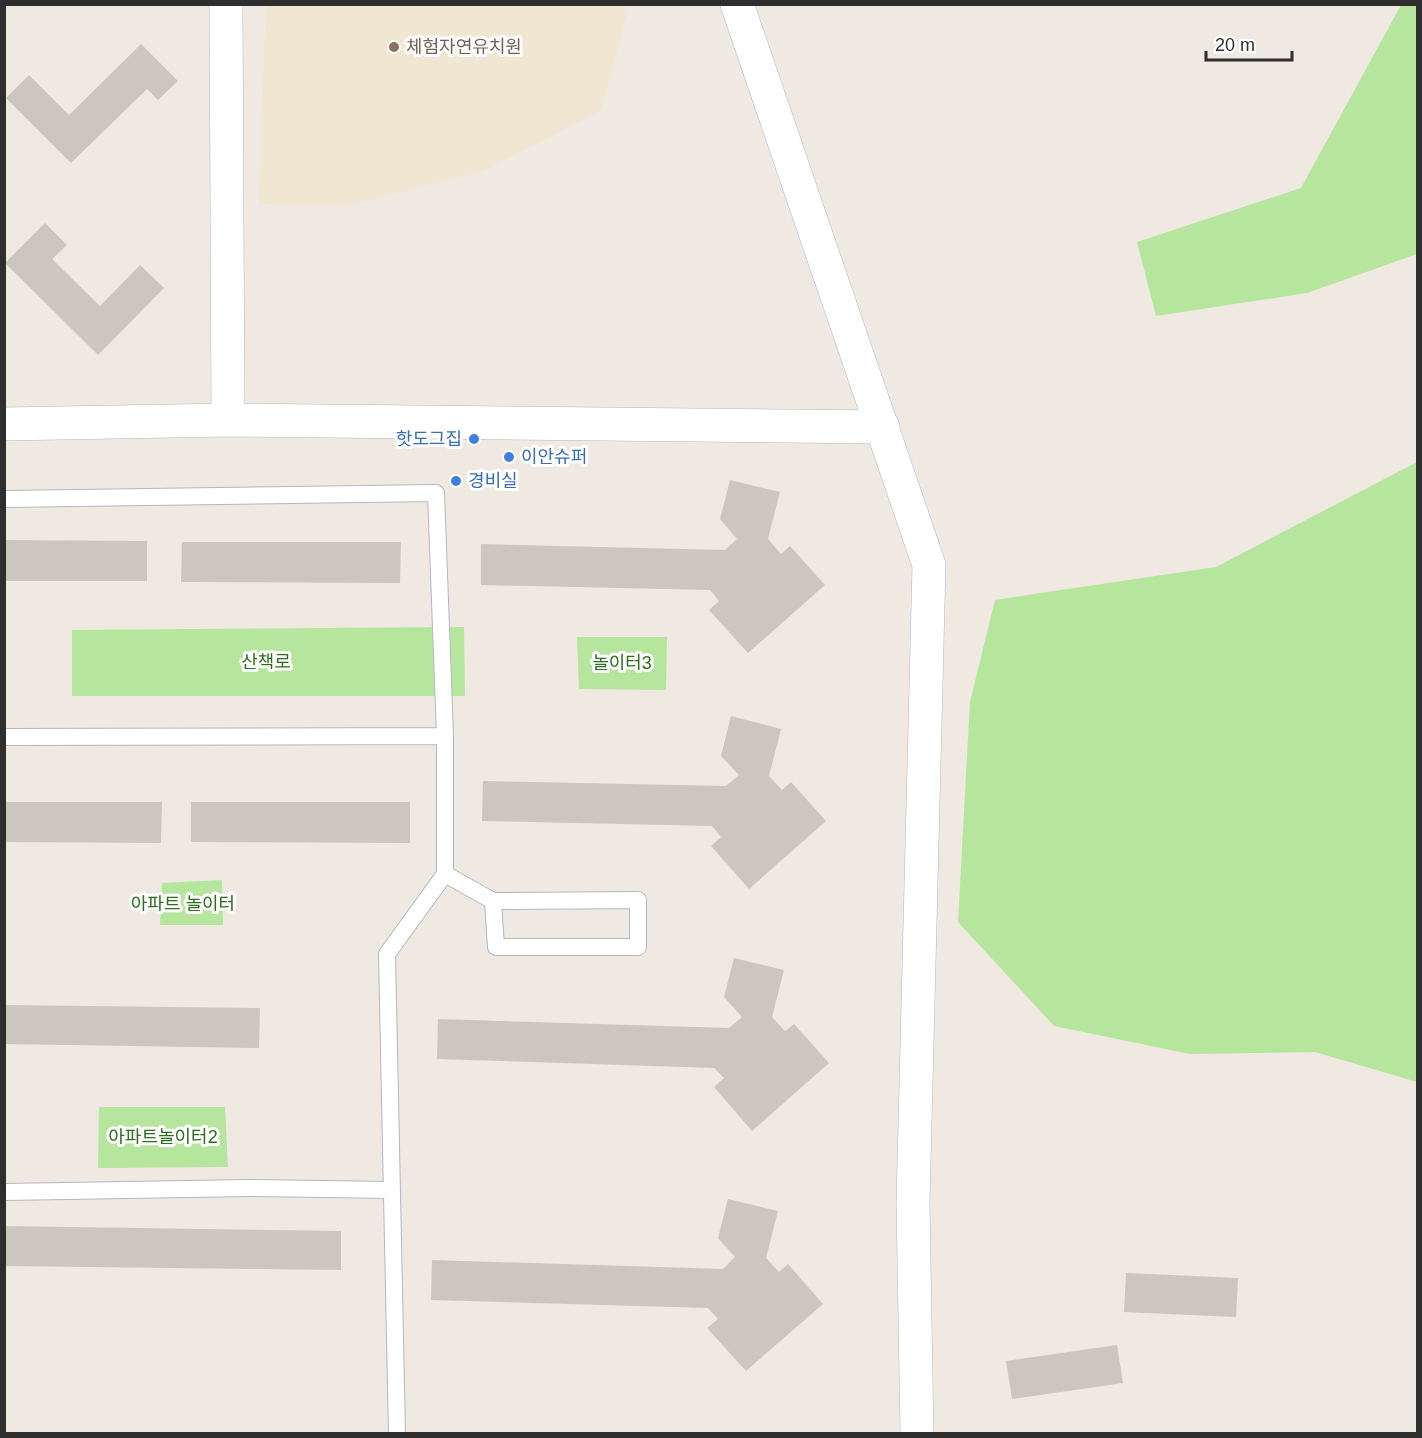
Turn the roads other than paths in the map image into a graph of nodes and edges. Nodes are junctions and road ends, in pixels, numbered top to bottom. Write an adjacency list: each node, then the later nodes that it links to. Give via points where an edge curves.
1 (226, 4): 3 (street)
2 (737, 4): 5 (street)
3 (228, 420): 4 (street); 5 (street)
4 (4, 424)
5 (883, 427): 14 (street, via 929,565 913,1203)
6 (4, 499): 7 (lane, via 436,493)
7 (445, 736): 8 (lane); 9 (lane)
8 (4, 737)
9 (445, 874): 10 (lane); 11 (lane, via 387,954)
10 (494, 901): 10 (lane, via 638,900 638,947 496,947)
11 (392, 1190): 12 (lane); 13 (lane)
12 (4, 1192)
13 (397, 1434)
14 (917, 1434)

